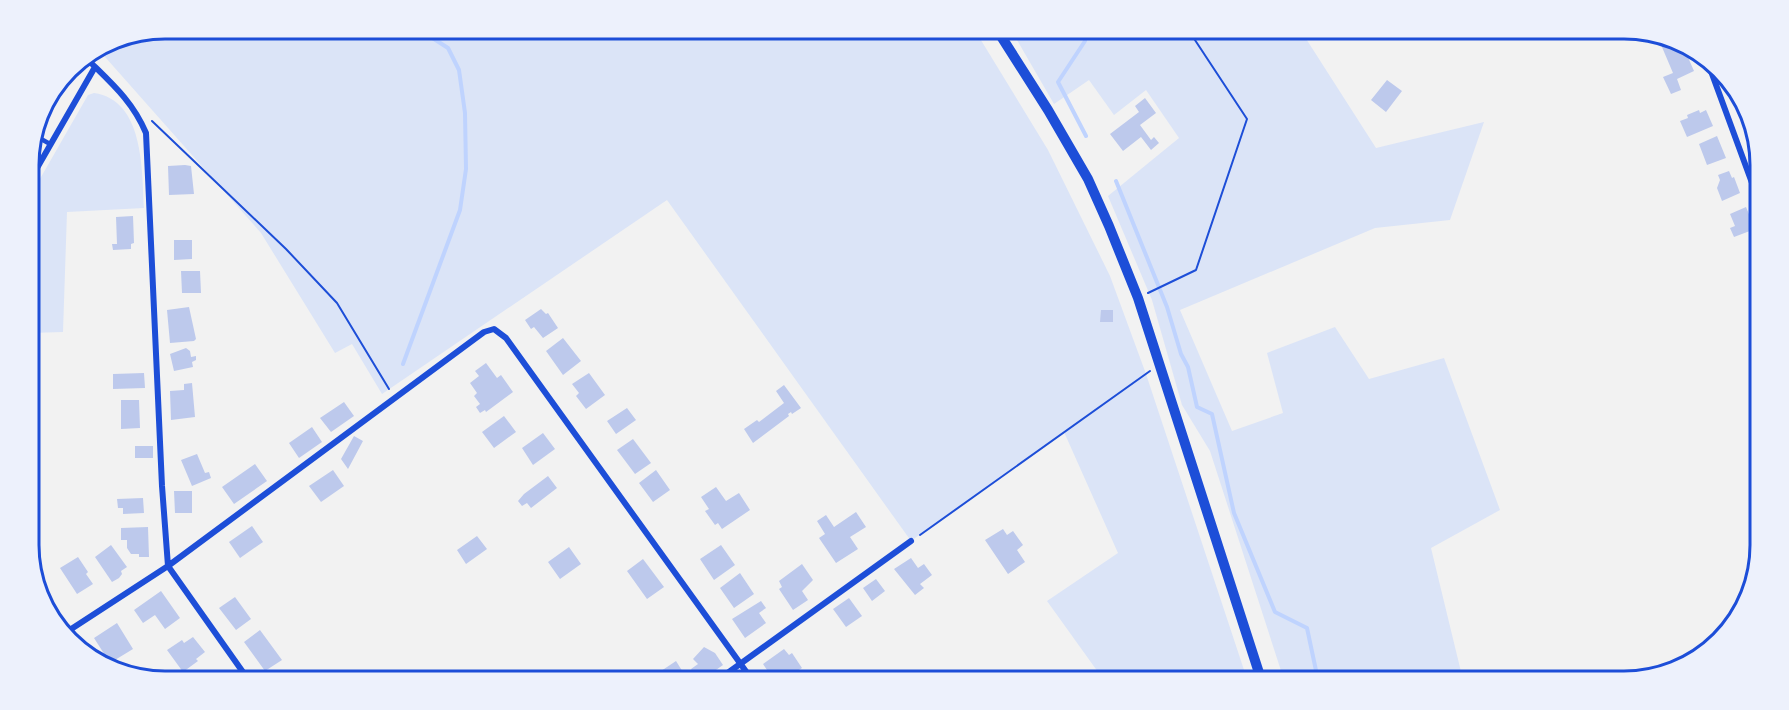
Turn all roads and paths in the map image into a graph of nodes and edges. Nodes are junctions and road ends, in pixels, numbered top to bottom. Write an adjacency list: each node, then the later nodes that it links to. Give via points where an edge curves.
1 (1003, 39): 12 (street, via 1088,179 1138,298)
2 (1194, 39): 11 (path, via 1247,119 1196,270)
3 (91, 63): 4 (street)
4 (95, 67): 8 (street); 15 (street, via 125,95 146,133)
5 (1712, 75): 10 (street)
6 (150, 119): 13 (path, via 338,303)
7 (42, 139): 8 (lane)
8 (50, 144): 9 (street)
9 (39, 164)
10 (1750, 180)
11 (1155, 289)
12 (1159, 365): 14 (path); 21 (street)
13 (393, 397): 15 (street); 17 (street, via 484,332 494,329 506,338)
14 (911, 541): 17 (street)
15 (168, 566): 16 (street); 18 (street)
16 (71, 629)
17 (740, 664): 19 (street); 20 (street)
18 (243, 671)
19 (730, 671)
20 (745, 671)
21 (1258, 671)

